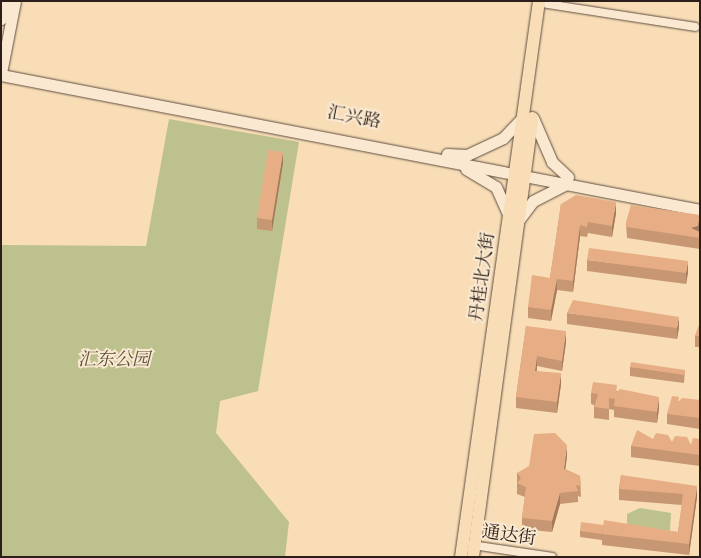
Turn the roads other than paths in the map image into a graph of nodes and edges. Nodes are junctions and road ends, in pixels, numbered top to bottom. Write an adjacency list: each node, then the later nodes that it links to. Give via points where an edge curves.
1 (5, 1): 4 (main road)
2 (16, 1): 6 (main road)
3 (545, 2): 5 (street); 7 (main road, 丹桂北大街)
4 (1, 19)
5 (695, 27)
6 (2, 71): 8 (main road, 汇兴路)
7 (528, 116): 8 (main road, via 503,138 467,155); 9 (main road, 丹桂北大街); 10 (main road, via 552,162)
8 (447, 158): 9 (main road, 汇兴路); 13 (main road, via 496,187)
9 (520, 172): 10 (main road, 汇兴路); 13 (main road, 丹桂北大街)
10 (568, 181): 11 (main road); 12 (main road); 13 (main road, via 533,201)
11 (700, 203)
12 (700, 210)
13 (514, 219): 14 (main road, 丹桂北大街)
14 (468, 551): 15 (street, 通达街)
15 (552, 557)

